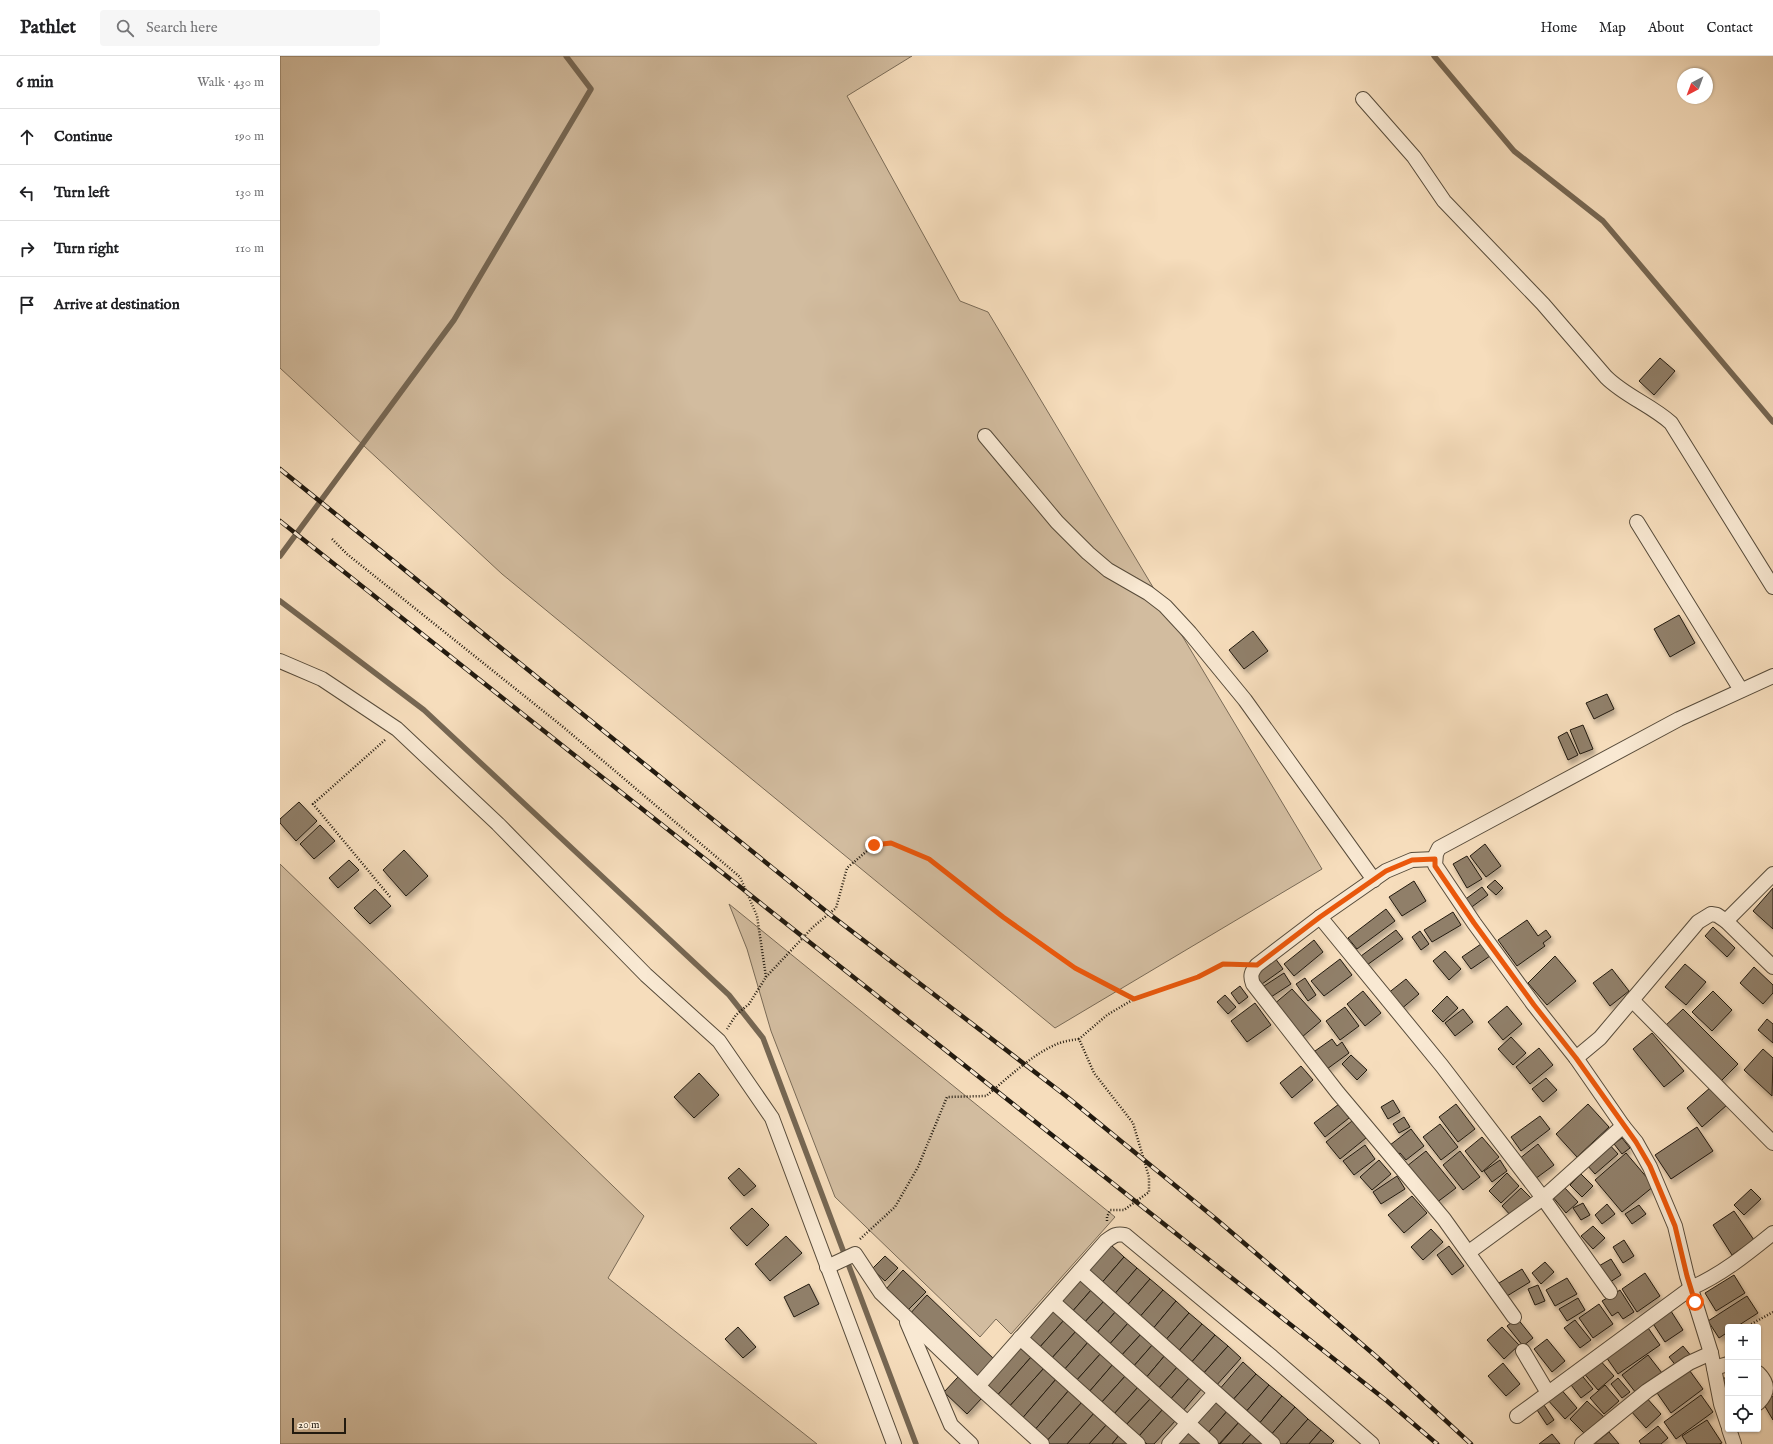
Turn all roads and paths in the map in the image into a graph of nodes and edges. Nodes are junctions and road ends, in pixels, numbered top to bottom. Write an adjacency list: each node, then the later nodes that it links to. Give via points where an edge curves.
1 (1364, 99): 5 (street, via 1414,157 1444,201 1543,304 1606,377 1671,423)
2 (985, 436): 12 (street, via 1057,522 1088,552 1108,570 1148,593 1190,633 1245,700)
3 (1637, 522): 8 (street)
4 (332, 539): 18 (path, via 347,554 562,726 740,877 757,916)
5 (1773, 587)
6 (280, 661): 9 (street, via 322,679)
7 (1773, 676): 8 (street)
8 (1741, 690): 10 (street, via 1679,719 1439,848)
9 (397, 729): 13 (path, via 314,804); 31 (street, via 498,824 646,975 720,1042 772,1118)
10 (1435, 859): 12 (street, via 1412,860 1386,871); 23 (street, via 1435,866 1474,923)
11 (1773, 874): 15 (street)
12 (1374, 880): 14 (street)
13 (390, 898)
14 (1320, 917): 16 (street); 26 (street, via 1442,1066)
15 (1726, 920): 17 (street); 20 (street, via 1711,914 1704,917)
16 (1257, 965): 19 (path, via 1223,964 1198,977); 29 (street, via 1252,971 1253,984 1338,1093)
17 (1773, 967)
18 (766, 977): 19 (path, via 813,927 836,908 847,868 874,845 891,843 929,859 1003,917 1075,968); 21 (path, via 749,1004)
19 (1134, 999): 22 (path, via 1107,1015)
20 (1632, 1000): 23 (street, via 1600,1038); 25 (street)
21 (736, 1015)
22 (1079, 1039): 28 (path, via 1094,1074 1133,1123 1149,1177 1149,1192 1124,1210 1110,1210 1107,1217); 30 (path, via 1058,1044 1045,1051 1009,1075 986,1096 947,1097 918,1168 895,1207 861,1238)
23 (1576, 1058): 24 (street)
24 (1623, 1126): 26 (street); 33 (street, via 1650,1166 1675,1226)
25 (1773, 1143)
26 (1543, 1198): 29 (street); 34 (street)
27 (1773, 1233): 33 (street, via 1712,1278)
28 (1110, 1238): 32 (street); 61 (street, via 1115,1234 1125,1235 1272,1356)
29 (1469, 1252): 38 (street)
30 (851, 1255): 31 (street); 37 (street, via 881,1293)
31 (828, 1267): 54 (street)
32 (1080, 1271): 35 (street); 47 (street)
33 (1690, 1288): 42 (street); 48 (street)
34 (1610, 1292)
35 (1053, 1302): 40 (street); 52 (street)
36 (1773, 1312): 39 (path)
37 (905, 1316): 46 (street); 55 (street, via 951,1425)
38 (1514, 1317)
39 (1751, 1324)
40 (1020, 1338): 46 (street); 57 (street)
41 (1522, 1351): 48 (street)
42 (1711, 1353): 44 (street); 62 (street, via 1689,1363 1647,1391)
43 (1725, 1365): 44 (street)
44 (1714, 1368): 50 (street)
45 (1761, 1376): 49 (street, via 1767,1388)
46 (978, 1386): 56 (street)
47 (1215, 1393): 52 (street); 60 (street)
48 (1548, 1393): 51 (street)
49 (1761, 1400)
50 (1725, 1415)
51 (1517, 1416)
52 (1188, 1423): 58 (street); 59 (street)
53 (1730, 1432): 63 (street)
54 (894, 1444)
55 (971, 1444)
56 (1042, 1444)
57 (1138, 1444)
58 (1169, 1444)
59 (1211, 1444)
60 (1273, 1444)
61 (1372, 1444)
62 (1582, 1444)
63 (1734, 1444)

